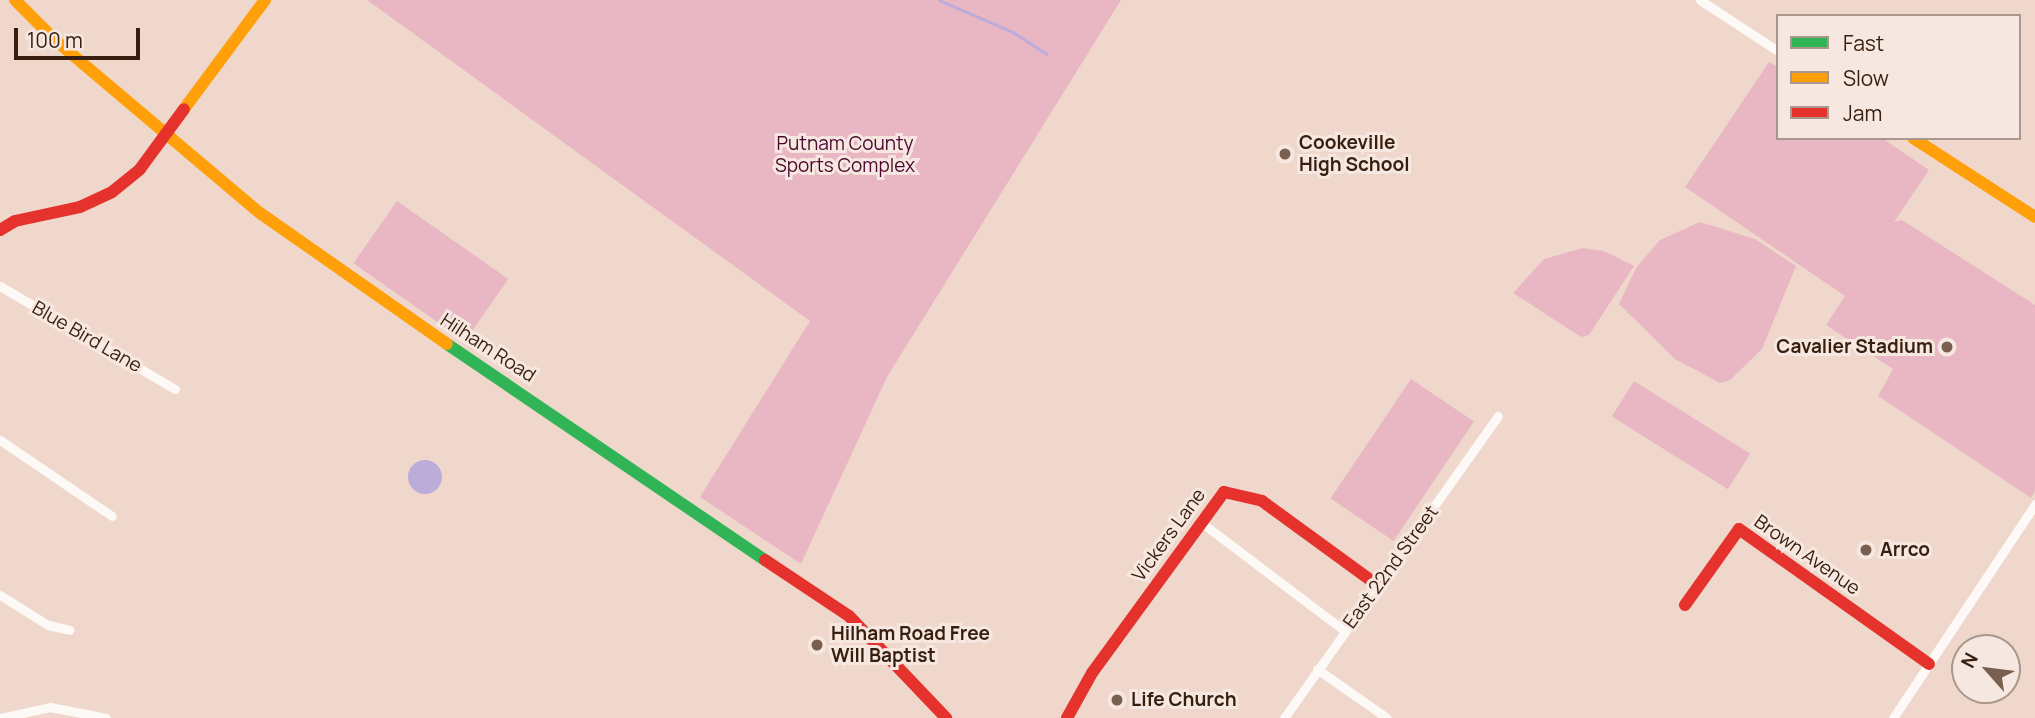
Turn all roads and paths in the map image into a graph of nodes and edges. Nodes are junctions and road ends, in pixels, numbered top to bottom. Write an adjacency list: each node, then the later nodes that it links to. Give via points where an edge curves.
1 (15, 0): 5 (street, Hilham Road, via 55,40)
2 (265, 0): 5 (street)
3 (1700, 0): 4 (street)
4 (1776, 50)
5 (167, 134): 8 (street, via 140,169 112,192 80,207 15,221); 25 (street, Hilham Road, via 260,213 378,299 849,616)
6 (1916, 140): 7 (street)
7 (2035, 217)
8 (0, 230)
9 (0, 286): 10 (street, Blue Bird Lane)
10 (175, 389)
11 (1498, 416): 16 (street, East 22nd Street)
12 (0, 440): 14 (street)
13 (2035, 504): 21 (street)
14 (112, 516)
15 (1202, 523): 16 (street, Vickers Lane, via 1224,492 1262,501); 20 (street); 26 (street, Vickers Lane, via 1092,673)
16 (1377, 585): 20 (street, East 22nd Street)
17 (0, 596): 19 (street, via 48,625)
18 (1685, 606): 21 (street, Brown Avenue, via 1739,528)
19 (69, 630)
20 (1345, 631): 22 (street, East 22nd Street)
21 (1929, 664): 29 (street)
22 (1317, 669): 27 (street, East 22nd Street); 28 (street)
23 (0, 718): 24 (street, via 50,707)
24 (106, 718)
25 (946, 718)
26 (1067, 718)
27 (1284, 718)
28 (1387, 718)
29 (1893, 718)

